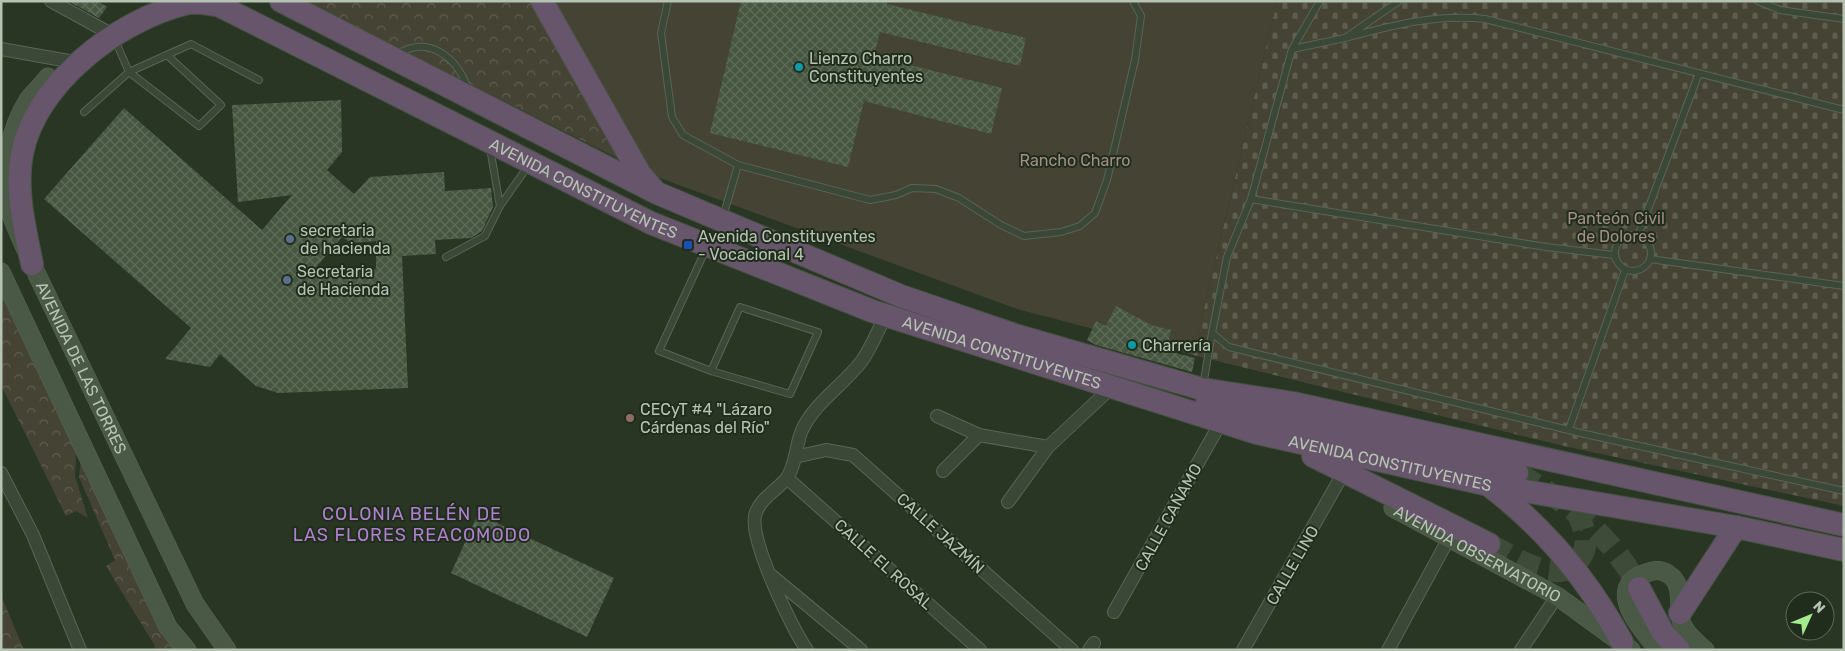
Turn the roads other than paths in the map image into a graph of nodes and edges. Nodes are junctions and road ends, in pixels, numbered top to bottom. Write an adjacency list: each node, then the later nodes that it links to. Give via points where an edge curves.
1 (51, 1): 11 (street)
2 (281, 1): 26 (highway, AVENIDA CONSTITUYENTES)
3 (542, 1): 26 (highway, via 640,174)
4 (668, 1): 25 (lane, via 661,32 672,117 683,134)
5 (1133, 1): 25 (lane, via 1141,16 1135,60 1107,180 1095,213 1080,226 1061,232 1024,236 959,198 936,189 912,188 870,200)
6 (1320, 1): 14 (lane)
7 (1399, 1): 12 (lane)
8 (1758, 1): 10 (lane, via 1780,10)
9 (214, 3): 11 (highway, via 185,4); 23 (highway, AVENIDA CONSTITUYENTES)
10 (1844, 19)
11 (113, 35): 16 (highway); 17 (lane)
12 (1344, 38): 14 (lane); 18 (lane, via 1409,22 1456,16 1485,19)
13 (1, 48): 16 (street)
14 (1292, 49): 27 (lane)
15 (167, 55): 17 (lane); 17 (lane, via 222,105 199,126); 20 (lane, via 191,44)
16 (80, 63): 35 (highway, via 55,87 40,108 22,155 21,186)
17 (129, 72): 22 (lane)
18 (1699, 73): 21 (lane); 30 (lane)
19 (48, 77): 35 (street, AVENIDA DE LAS TORRES, via 28,100 16,126 5,179 11,213)
20 (259, 80)
21 (1844, 110)
22 (84, 112)
23 (489, 142): 24 (highway, AVENIDA CONSTITUYENTES); 28 (lane)
24 (531, 163): 28 (lane); 31 (highway, AVENIDA CONSTITUYENTES, via 651,223)
25 (738, 165): 29 (lane)
26 (657, 193): 29 (highway, AVENIDA CONSTITUYENTES)
27 (1251, 199): 32 (lane); 40 (lane, via 1227,257)
28 (500, 206): 33 (lane, via 485,236)
29 (722, 221): 41 (highway, AVENIDA CONSTITUYENTES, via 901,296 1015,336)
30 (1638, 236): 32 (lane, via 1618,241); 34 (lane, via 1649,245)
31 (707, 245): 39 (highway, AVENIDA CONSTITUYENTES); 42 (lane, via 659,351)
32 (1614, 255): 36 (lane, via 1616,262)
33 (446, 257)
34 (1650, 259): 36 (lane, via 1641,270); 38 (lane)
35 (32, 264): 74 (street, AVENIDA DE LAS TORRES, via 195,604)
36 (1625, 270): 47 (lane)
37 (1, 272): 73 (street, AVENIDA DE LAS TORRES, via 168,627)
38 (1844, 286)
39 (886, 315): 43 (highway, AVENIDA CONSTITUYENTES); 51 (street, via 862,361 803,428)
40 (1212, 333): 44 (lane); 47 (lane, via 1229,347)
41 (1082, 355): 44 (highway, AVENIDA CONSTITUYENTES); 55 (highway, via 1117,371 1201,400 1280,422 1498,466)
42 (711, 371): 42 (lane, via 790,394 818,332 740,307)
43 (1113, 386): 46 (highway, AVENIDA CONSTITUYENTES); 50 (street)
44 (1202, 388): 61 (highway, AVENIDA CONSTITUYENTES, via 1294,403)
45 (937, 416): 49 (street)
46 (1221, 422): 48 (highway, AVENIDA CONSTITUYENTES); 69 (street, CALLE CAÑAMO)
47 (1569, 429): 59 (lane)
48 (1257, 433): 52 (highway); 58 (highway, AVENIDA CONSTITUYENTES)
49 (979, 435): 50 (street); 53 (street)
50 (1048, 447): 60 (street)
51 (795, 457): 56 (street); 78 (street, CALLE JAZMÍN, via 826,450 853,455)
52 (1324, 460): 57 (street, AVENIDA OBSERVATORIO); 64 (highway)
53 (943, 471)
54 (1, 473): 72 (street, via 33,535)
55 (1517, 473)
56 (787, 478): 66 (street, via 760,505 755,515 755,527); 77 (street, CALLE EL ROSAL)
57 (1340, 479): 63 (street, AVENIDA OBSERVATORIO); 79 (street, CALLE LINO)
58 (1489, 485): 62 (highway, AVENIDA CONSTITUYENTES); 71 (highway, via 1556,546 1590,589)
59 (1844, 491)
60 (1008, 502)
61 (1844, 525)
62 (1736, 527): 65 (highway, AVENIDA CONSTITUYENTES); 70 (highway)
63 (1449, 538): 68 (street, AVENIDA OBSERVATORIO); 80 (street)
64 (1489, 544)
65 (1844, 550)
66 (770, 575): 75 (street, via 792,626); 76 (street)
67 (1639, 588): 83 (highway, via 1663,633)
68 (1558, 596): 71 (street, AVENIDA OBSERVATORIO); 81 (street)
69 (1114, 612)
70 (1680, 613): 82 (street, via 1678,585 1669,574 1655,570 1638,576 1629,585 1632,617); 84 (street, via 1685,630)
71 (1626, 646)
72 (80, 650)
73 (187, 650)
74 (227, 650)
75 (807, 650)
76 (862, 650)
77 (980, 650)
78 (1072, 650)
79 (1243, 650)
80 (1388, 650)
81 (1521, 650)
82 (1659, 650)
83 (1679, 650)
84 (1705, 650)

